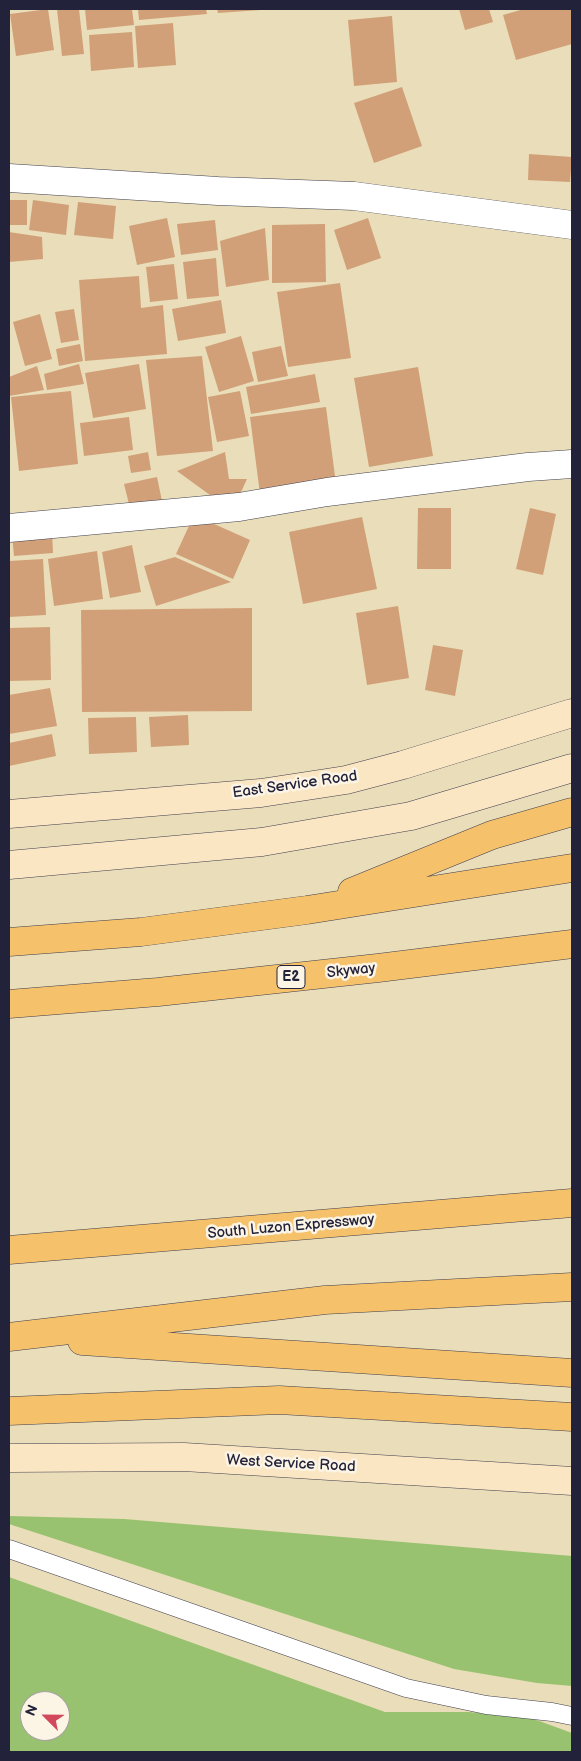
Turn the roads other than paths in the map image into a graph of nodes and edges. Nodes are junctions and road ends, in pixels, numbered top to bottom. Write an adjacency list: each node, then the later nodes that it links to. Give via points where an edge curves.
1 (9, 178): 2 (street, via 354,196)
2 (572, 225)
3 (572, 464): 4 (street, via 337,491 239,507)
4 (9, 528)
5 (572, 712): 8 (main road, East Service Road, via 346,780 261,793)
6 (572, 768): 9 (main road, via 411,816 262,842)
7 (572, 812): 11 (highway, via 492,835)
8 (9, 814)
9 (9, 865)
10 (572, 868): 11 (highway)
11 (307, 910): 12 (highway, via 141,932)
12 (9, 942)
13 (572, 944): 14 (highway, Skyway / E2, via 186,989)
14 (9, 1004)
15 (572, 1203): 16 (highway, South Luzon Expressway)
16 (9, 1250)
17 (572, 1287): 18 (highway, via 325,1300)
18 (12, 1337): 19 (highway)
19 (572, 1373)
20 (9, 1411): 21 (highway, via 280,1400)
21 (572, 1418)
22 (9, 1458): 23 (main road, West Service Road, via 184,1457)
23 (572, 1481)
24 (9, 1550): 25 (lane, via 406,1688 486,1705)
25 (572, 1716)

